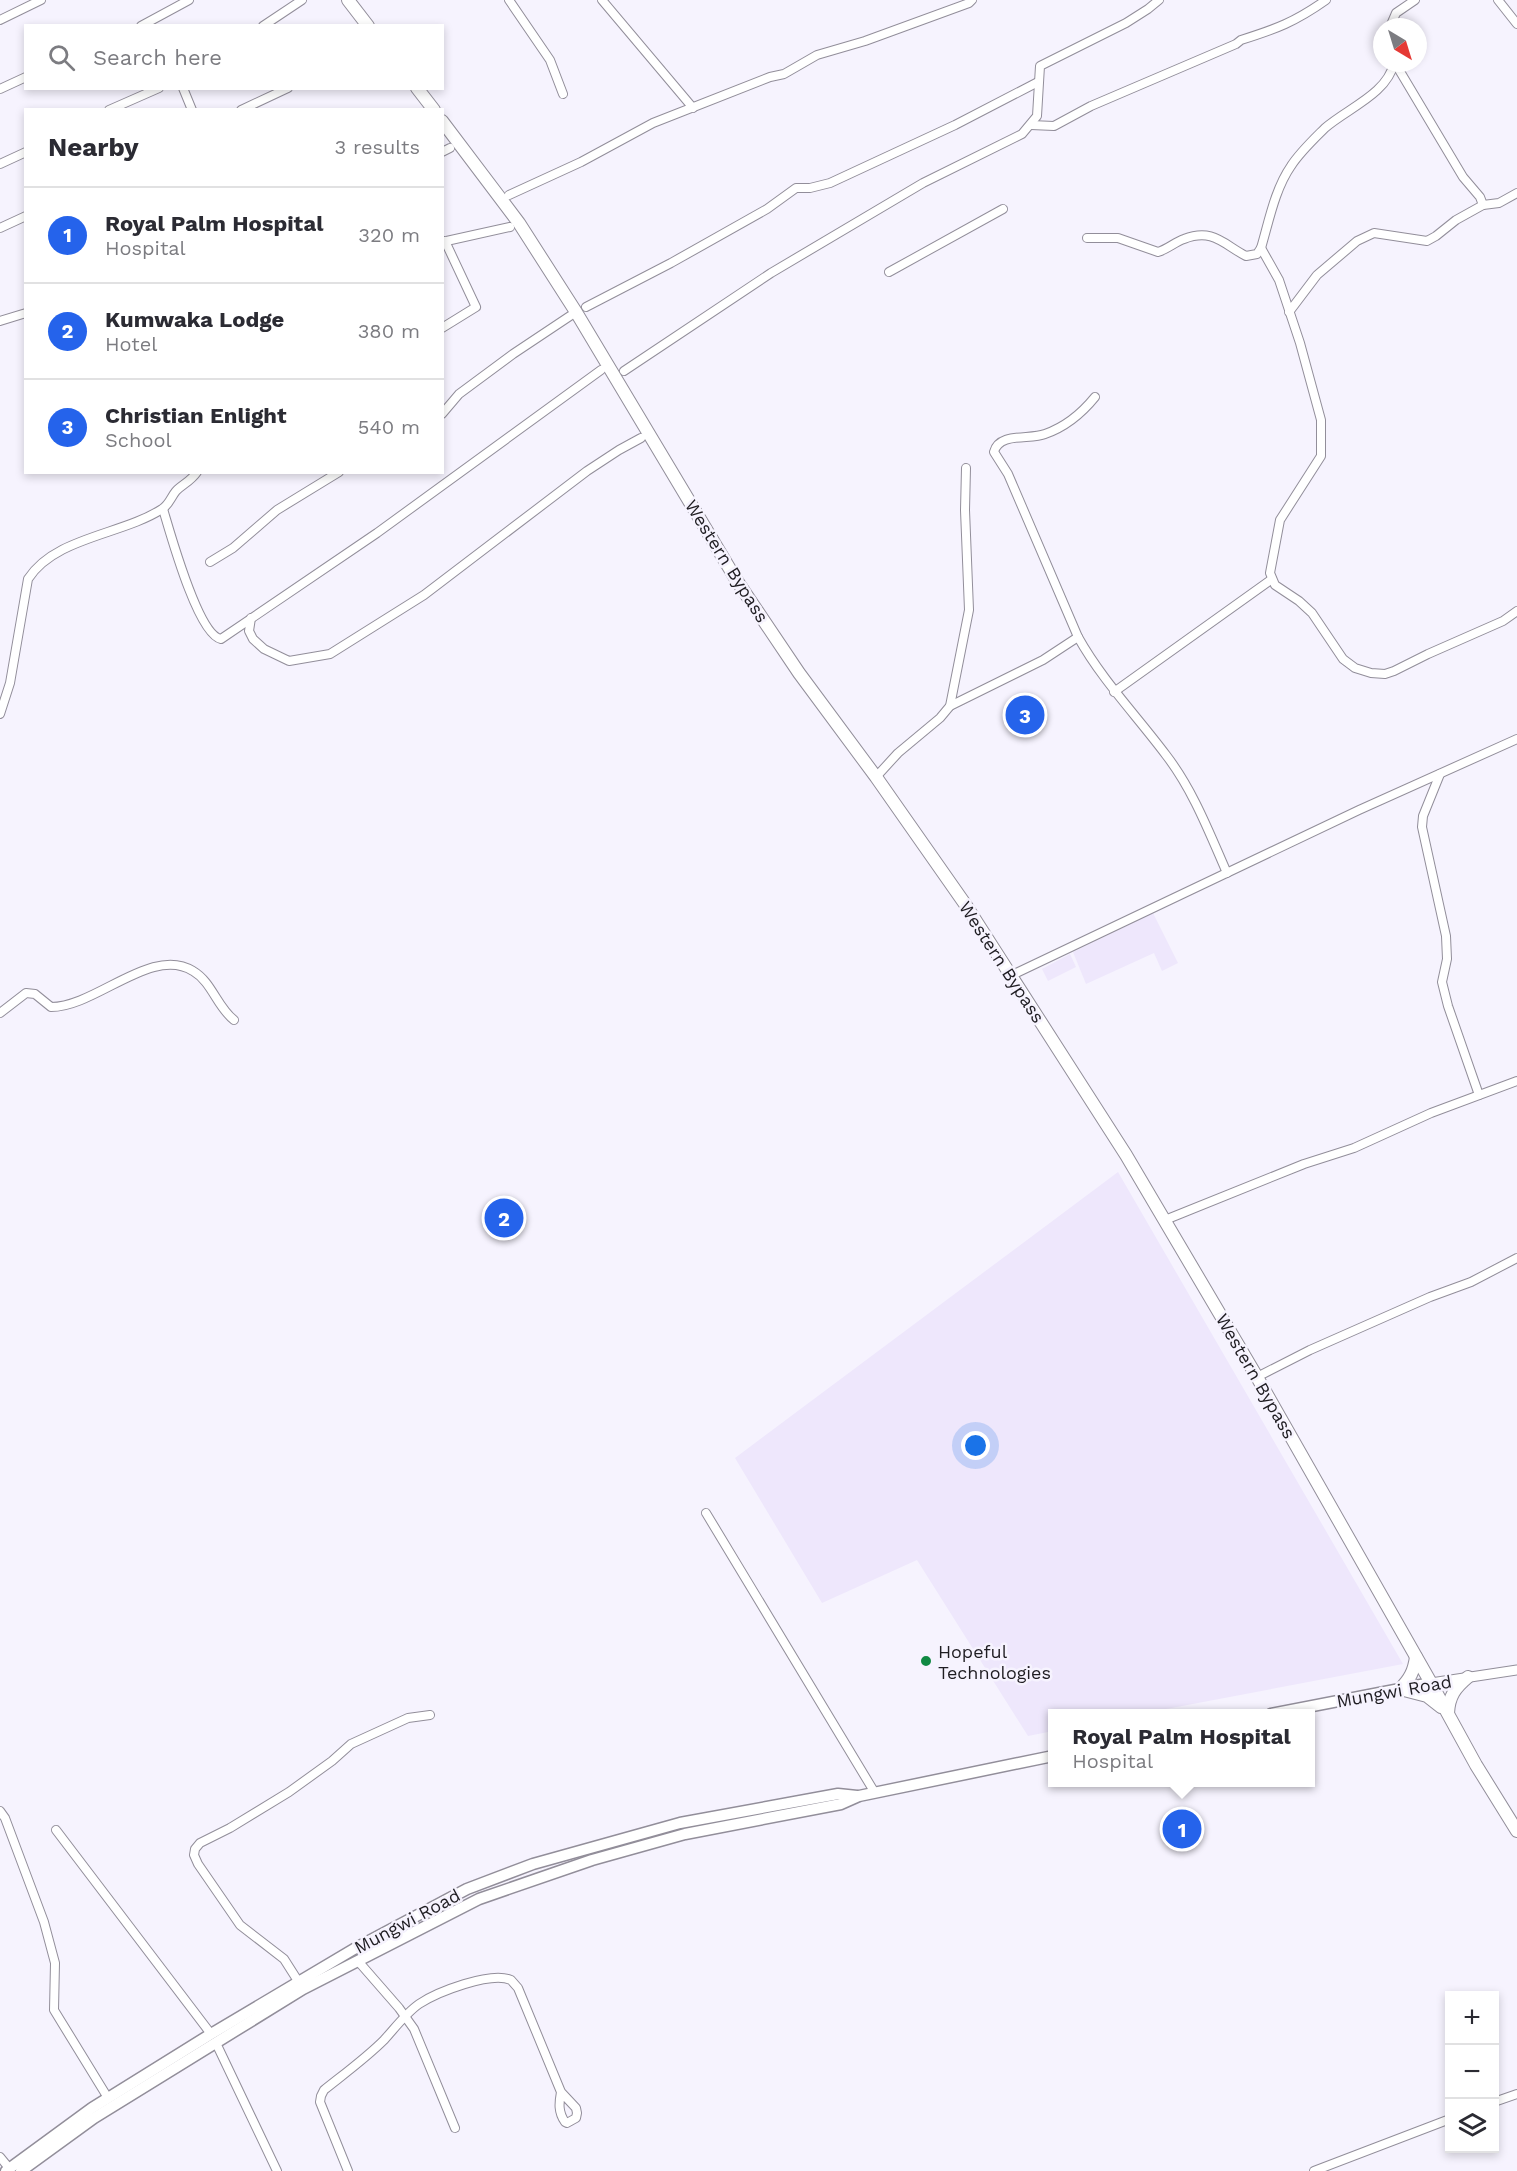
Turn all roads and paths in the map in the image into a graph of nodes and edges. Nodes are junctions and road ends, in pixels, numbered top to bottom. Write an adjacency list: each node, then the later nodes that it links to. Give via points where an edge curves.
1 (40, 0): 13 (street)
2 (189, 0): 14 (street)
3 (302, 0): 15 (street)
4 (348, 0): 16 (main road)
5 (509, 0): 27 (street, via 550,60)
6 (602, 0): 32 (street)
7 (972, 0): 32 (street, via 817,55 784,74)
8 (1159, 0): 21 (street, via 1126,22 1040,66)
9 (1326, 0): 34 (street, via 1282,27 1241,40 1054,126)
10 (1415, 0): 12 (street)
11 (1498, 0): 17 (street)
12 (1394, 18)
13 (0, 20)
14 (145, 24)
15 (266, 24)
16 (366, 24)
17 (1517, 24)
18 (1392, 72): 46 (street, via 1381,86 1326,128 1291,165 1279,188)
19 (1400, 72): 39 (street)
20 (24, 78): 22 (street)
21 (1038, 82): 34 (street, via 1037,116); 48 (street, via 975,116 830,183 796,188 767,209)
22 (0, 89)
23 (154, 90): 28 (street)
24 (184, 90): 29 (street)
25 (284, 90): 30 (street)
26 (419, 90): 31 (main road)
27 (563, 94)
28 (114, 108)
29 (191, 108)
30 (245, 108)
31 (432, 108)
32 (693, 108): 38 (street, via 653,123)
33 (444, 125): 73 (main road, Western Bypass, via 519,223 609,363 738,581 799,673)
34 (1031, 125): 55 (street, via 1022,134 923,183 771,273)
35 (24, 153): 36 (street)
36 (0, 164)
37 (1517, 193): 39 (street, via 1499,203)
38 (509, 195)
39 (1483, 205): 49 (street, via 1427,241 1374,233 1357,241 1317,276)
40 (1003, 209): 47 (street)
41 (24, 217): 43 (street)
42 (510, 227): 45 (street)
43 (0, 228)
44 (1087, 238): 46 (street, via 1118,238 1158,252 1182,239 1208,235 1246,256 1257,254)
45 (444, 242): 53 (street, via 476,307)
46 (1261, 248): 49 (street, via 1279,280)
47 (889, 272)
48 (586, 307)
49 (1289, 312): 64 (street, via 1321,420 1322,448 1315,467 1280,520)
50 (24, 314): 52 (street)
51 (570, 316): 57 (street, via 459,394)
52 (0, 321)
53 (444, 327)
54 (601, 369): 66 (street, via 377,533)
55 (624, 371)
56 (1095, 397): 67 (street, via 1055,429 1030,438 1007,439 994,452 1008,474)
57 (444, 412)
58 (641, 438): 66 (street, via 587,471 424,596 330,654 289,661 252,639)
59 (966, 468): 69 (street, via 969,610)
60 (195, 474): 62 (street)
61 (336, 474): 63 (street, via 277,510 233,548)
62 (163, 509): 66 (street, via 184,576 213,636 221,639); 70 (street, via 47,557 35,569 28,579 10,683)
63 (210, 562)
64 (1272, 579): 65 (street, via 1312,613 1343,659 1371,673 1394,671); 68 (street)
65 (1517, 611)
66 (251, 618)
67 (1078, 637): 68 (street); 69 (street, via 1043,660)
68 (1114, 692): 74 (street, via 1188,787)
69 (950, 706): 73 (street)
70 (0, 714)
71 (1517, 739): 72 (street)
72 (1440, 774): 74 (street); 79 (street, via 1422,827 1446,936 1442,982)
73 (876, 777): 75 (main road, Western Bypass)
74 (1227, 873): 75 (street)
75 (1012, 975): 80 (main road, Western Bypass)
76 (0, 1013): 77 (street, via 26,993 35,993 51,1007 82,1001 133,975 178,964 205,981 225,1013)
77 (234, 1020)
78 (1517, 1081): 79 (street)
79 (1479, 1095): 80 (street, via 1354,1148)
80 (1165, 1220): 82 (main road, Western Bypass)
81 (1517, 1258): 82 (street)
82 (1257, 1377): 84 (main road, Western Bypass)
83 (706, 1513): 93 (street)
84 (1416, 1657): 87 (main road, Western Bypass); 88 (main road, via 1412,1675)
85 (1517, 1670): 86 (street, Mungwi Road)
86 (1468, 1677): 87 (street, Mungwi Road); 90 (main road, via 1456,1687 1449,1700)
87 (1431, 1683): 88 (main road, Mungwi Road); 90 (main road, Western Bypass)
88 (1400, 1689): 89 (main road, Mungwi Road); 90 (main road, via 1427,1696)
89 (1292, 1709)
90 (1448, 1714): 97 (main road, Western Bypass)
91 (430, 1715): 99 (street, via 408,1718 351,1744 289,1792 195,1849 198,1864 240,1925 284,1959)
92 (1048, 1757): 93 (main road, Mungwi Road)
93 (875, 1793): 94 (main road, Mungwi Road)
94 (859, 1796): 98 (main road, Mungwi Road, via 841,1804 685,1834 548,1874 479,1899); 99 (main road, Mungwi Road, via 838,1794 680,1823 533,1864 438,1903)
95 (0, 1811): 104 (street, via 40,1910 55,1963 54,2010)
96 (56, 1830): 101 (street)
97 (1517, 1831)
98 (358, 1960): 100 (street); 101 (main road, Mungwi Road)
99 (298, 1981): 101 (main road, Mungwi Road)
100 (406, 2016): 102 (street, via 421,2002 469,1983 496,1977 511,1980 518,1988); 107 (street); 112 (street, via 321,2096)
101 (214, 2038): 104 (main road, Mungwi Road); 110 (main road, Mungwi Road); 111 (street)
102 (561, 2092)
103 (1517, 2094): 105 (street)
104 (108, 2098): 109 (main road, Mungwi Road)
105 (1499, 2100)
106 (1445, 2121): 113 (street)
107 (455, 2128)
108 (0, 2157): 109 (street)
109 (7, 2169)
110 (21, 2171)
111 (277, 2171)
112 (348, 2171)
113 (1314, 2171)

